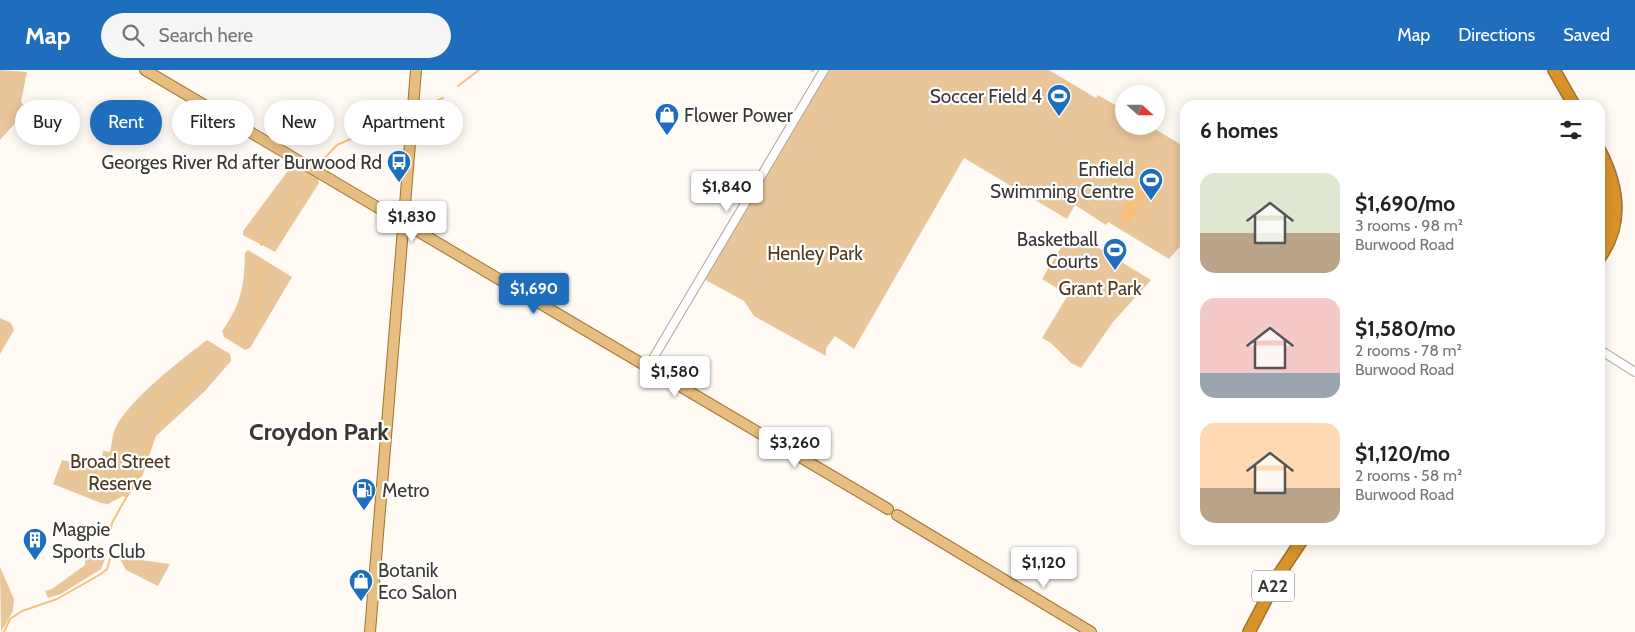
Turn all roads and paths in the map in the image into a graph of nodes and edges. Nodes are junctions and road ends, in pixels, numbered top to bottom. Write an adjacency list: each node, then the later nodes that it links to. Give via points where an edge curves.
1 (145, 70): 10 (main road)
2 (416, 70): 10 (main road)
3 (824, 70): 14 (street)
4 (1547, 70): 6 (highway)
5 (1554, 70): 7 (highway)
6 (1563, 100)
7 (1571, 100)
8 (1605, 163): 12 (highway, via 1612,179 1616,210)
9 (1605, 182): 11 (highway, via 1608,205)
10 (403, 223): 14 (main road); 18 (main road)
11 (1605, 227)
12 (1605, 247)
13 (1605, 353): 15 (street)
14 (648, 367): 19 (main road, via 888,509 889,517 897,515)
15 (1635, 372)
16 (1298, 545): 20 (highway, A22, via 1283,567)
17 (1306, 545): 21 (highway, A22, via 1292,565)
18 (370, 632)
19 (1092, 632)
20 (1249, 632)
21 (1257, 632)

